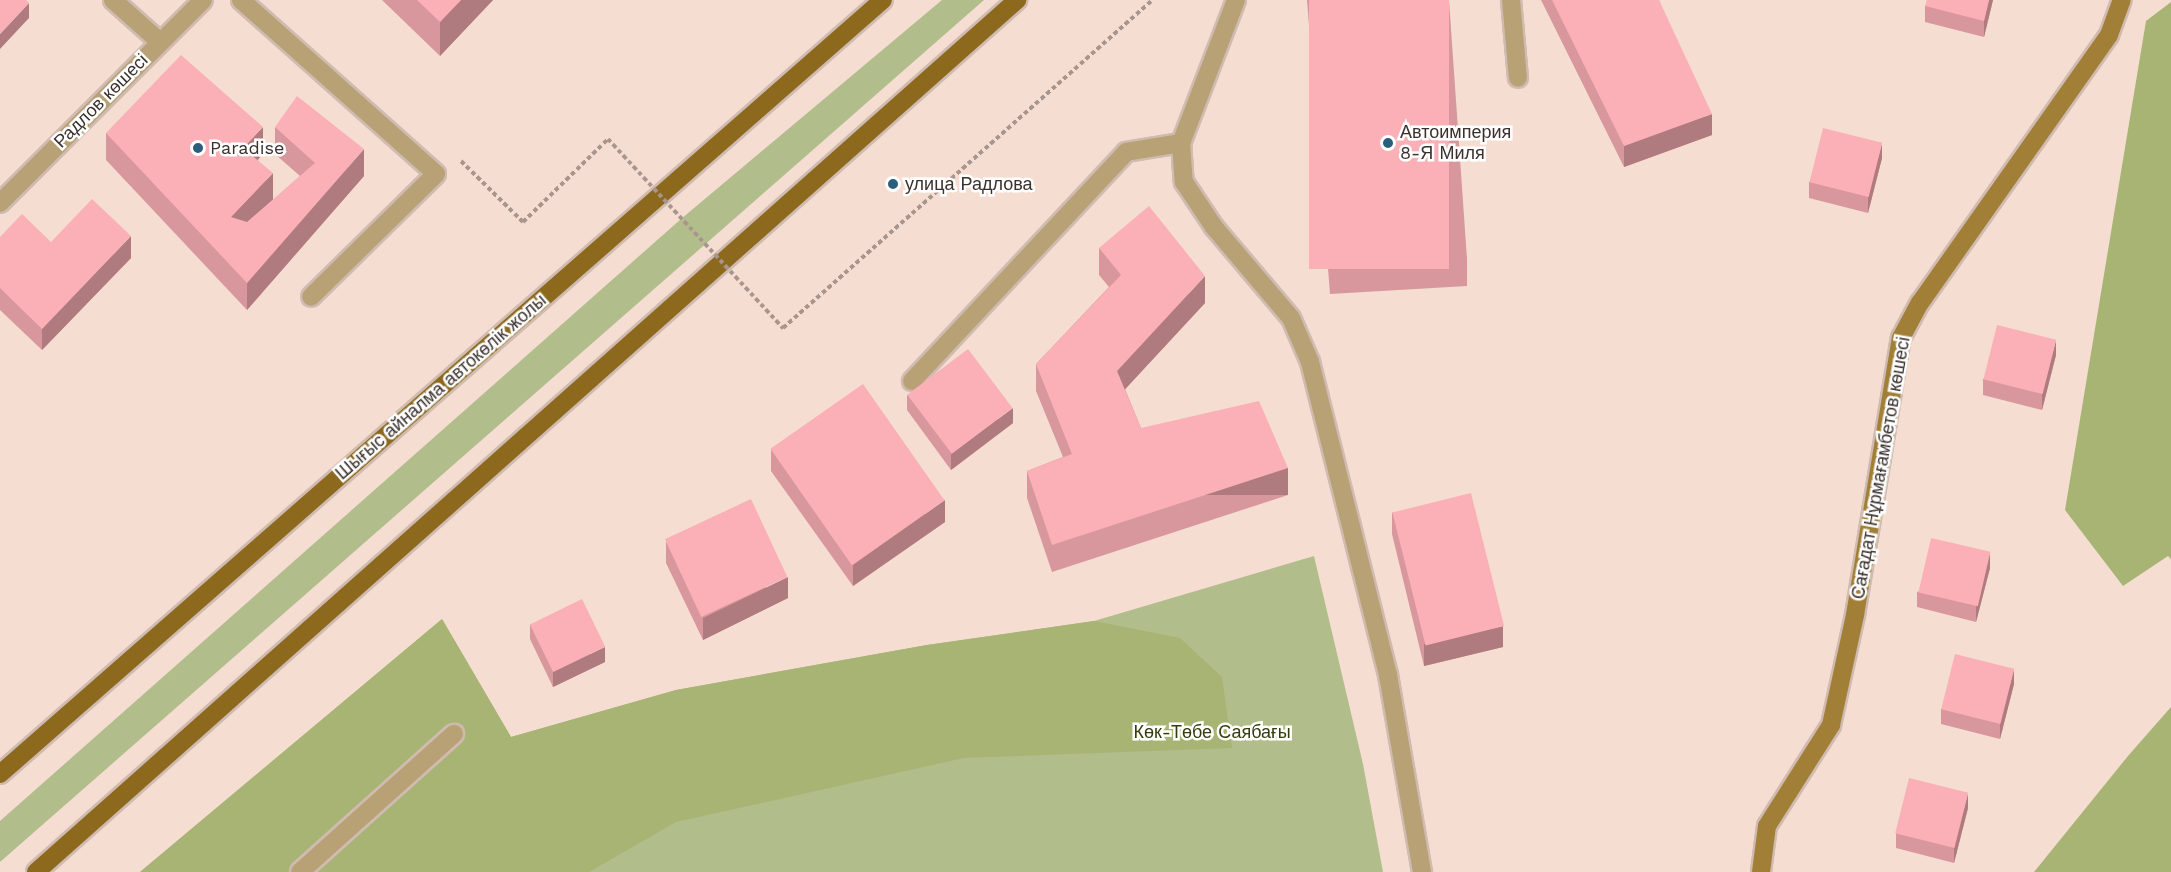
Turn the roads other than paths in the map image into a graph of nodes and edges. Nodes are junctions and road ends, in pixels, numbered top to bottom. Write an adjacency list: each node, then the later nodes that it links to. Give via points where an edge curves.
1 (113, 0): 9 (street)
2 (203, 0): 9 (street, Радлов көшесі)
3 (241, 0): 13 (street, via 436,174)
4 (883, 0): 16 (main road, Шығыс айналма автокөлік жолы)
5 (1017, 0): 17 (main road)
6 (1236, 0): 11 (street)
7 (1511, 0): 10 (street)
8 (2122, 0): 20 (street, Сағадат Нұрмағамбетов көшесі, via 2109,35 1920,303 1901,338 1855,615 1831,725 1767,826)
9 (160, 42): 12 (street, Радлов көшесі)
10 (1518, 78)
11 (1181, 143): 14 (street, via 1126,152); 19 (street, via 1184,182 1214,227 1291,318 1310,362 1388,675)
12 (0, 203)
13 (311, 297)
14 (912, 381)
15 (454, 734): 18 (street)
16 (0, 774)
17 (36, 872)
18 (300, 872)
19 (1422, 872)
20 (1761, 872)

